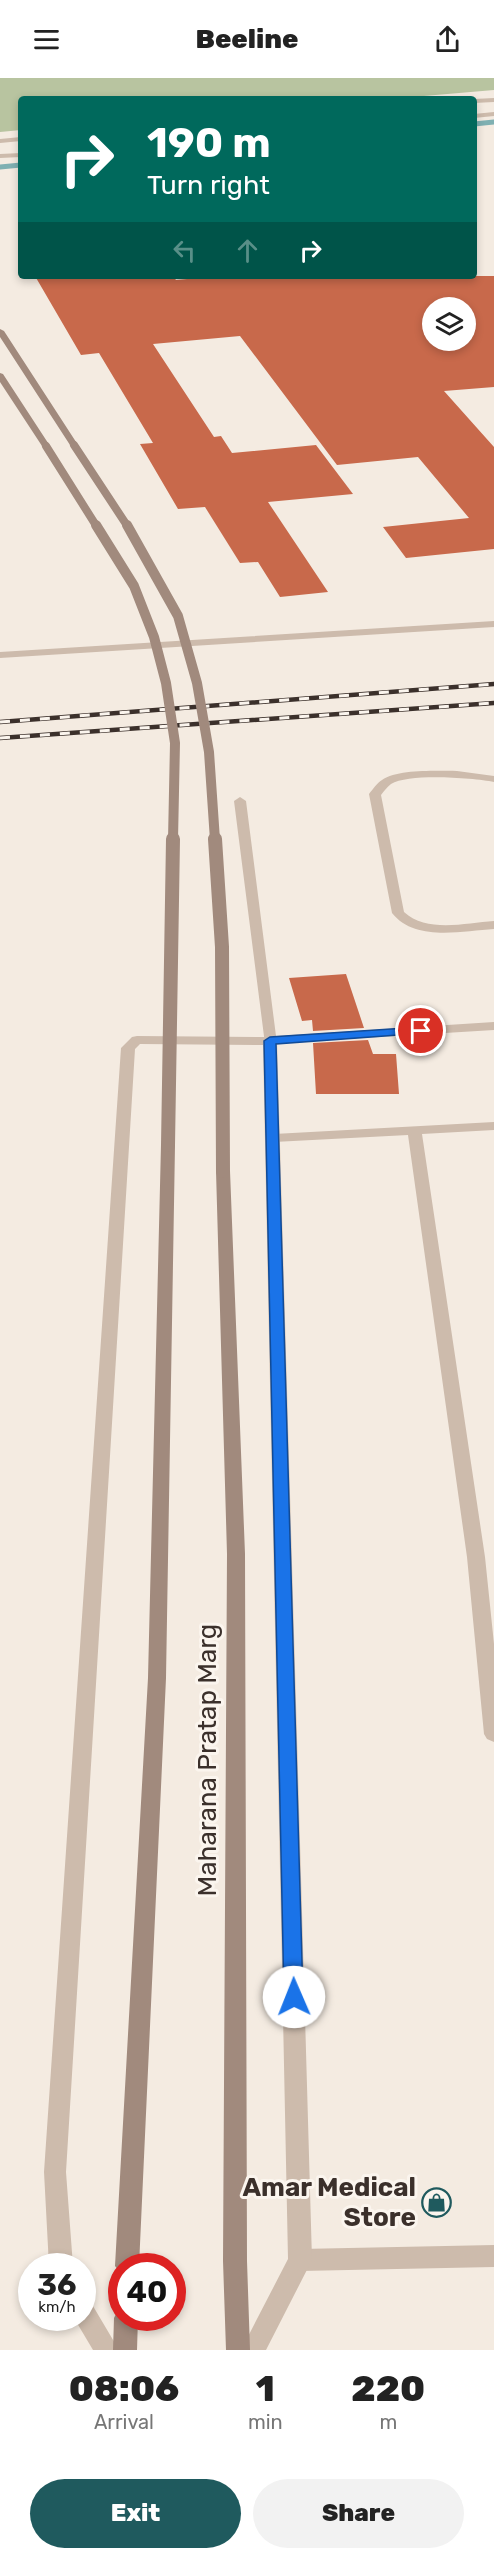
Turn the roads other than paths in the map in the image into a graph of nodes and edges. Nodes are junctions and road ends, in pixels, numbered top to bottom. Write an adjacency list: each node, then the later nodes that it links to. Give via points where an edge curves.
1 (494, 100): 2 (street)
2 (477, 101)
3 (494, 114): 4 (street)
4 (477, 116)
5 (18, 139): 6 (street)
6 (0, 141)
7 (18, 155): 8 (street)
8 (0, 156)
9 (0, 331): 30 (main road, Maharana Pratap Marg, bridge, via 129,528 178,615 197,683 209,752 222,948 223,1171 236,1554)
10 (0, 376): 23 (main road, bridge, via 134,586 154,637 175,742 157,1678)
11 (494, 624): 12 (street)
12 (0, 655)
13 (494, 779): 15 (street, via 479,774 405,778 386,782 375,794 398,913 410,924 436,929)
14 (240, 801): 17 (street)
15 (494, 925)
16 (494, 1026): 17 (street)
17 (270, 1041): 20 (street); 22 (street, via 137,1040 128,1048 55,2172)
18 (494, 1126): 19 (street)
19 (414, 1130): 20 (street); 21 (street, via 476,1557)
20 (274, 1138): 25 (street)
21 (494, 1734)
22 (60, 2253)
23 (128, 2253)
24 (494, 2256): 25 (street)
25 (300, 2259): 31 (street)
26 (95, 2331): 28 (street)
27 (126, 2331): 29 (main road)
28 (107, 2350)
29 (125, 2350)
30 (238, 2350)
31 (253, 2350)

